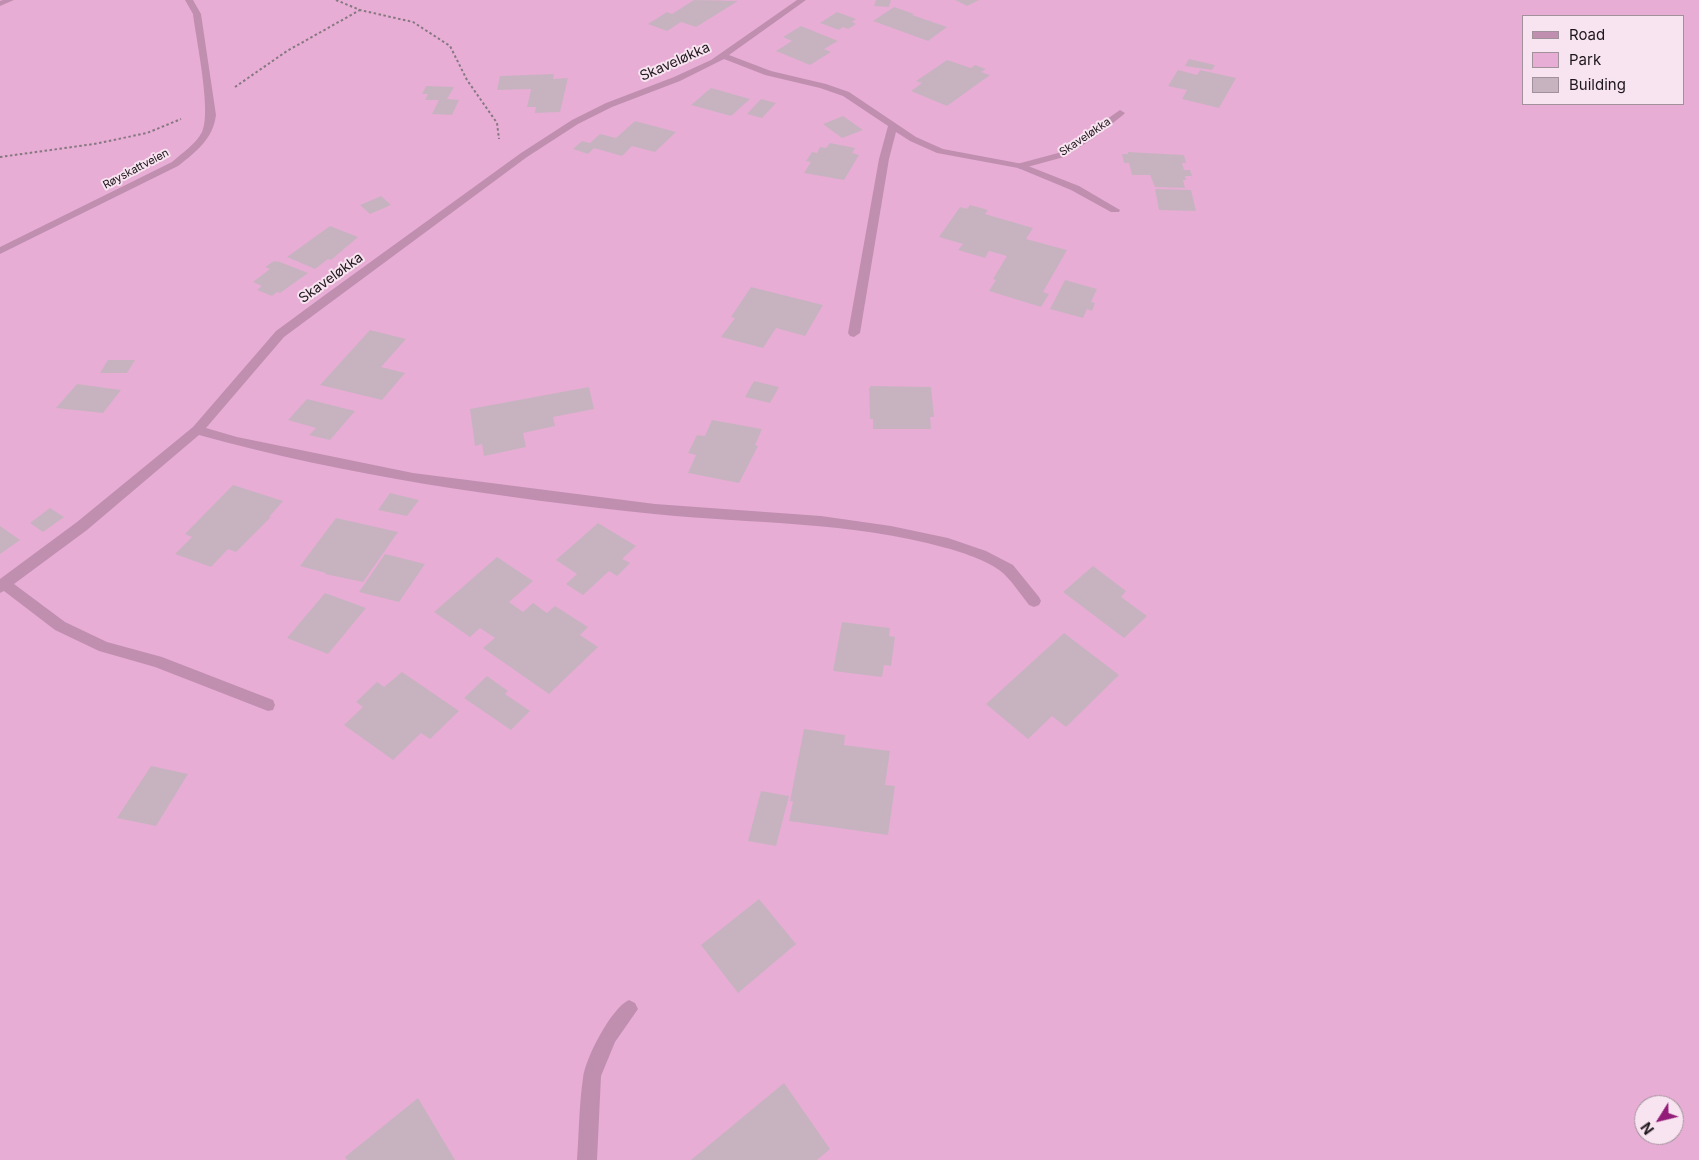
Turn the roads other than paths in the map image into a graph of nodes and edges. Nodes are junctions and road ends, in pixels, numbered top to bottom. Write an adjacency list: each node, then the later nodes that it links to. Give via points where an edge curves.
1 (10, 0): 4 (street)
2 (189, 0): 10 (street, Røyskattveien, via 196,14 211,115 206,134 175,164)
3 (802, 0): 5 (street, Skaveløkka)
4 (0, 4)
5 (724, 56): 7 (street, Skaveløkka, via 768,73 846,94); 12 (street, Skaveløkka, via 677,79 609,105 575,122 524,155 280,334)
6 (1120, 113): 8 (street, Skaveløkka, via 1061,155)
7 (893, 125): 8 (street, Skaveløkka, via 913,139 940,151); 11 (street, via 884,159)
8 (1020, 166): 9 (street, via 1075,188)
9 (1115, 210)
10 (0, 251)
11 (854, 333)
12 (197, 430): 13 (street, Skaveløkka, via 82,526); 14 (street, via 413,478 655,509 821,521 892,531 948,543 981,555 1008,570)
13 (2, 586): 15 (street, via 60,626 104,647 157,662)
14 (1034, 601)
15 (268, 705)
16 (629, 1009): 17 (street, via 608,1036 592,1076)
17 (587, 1160)

